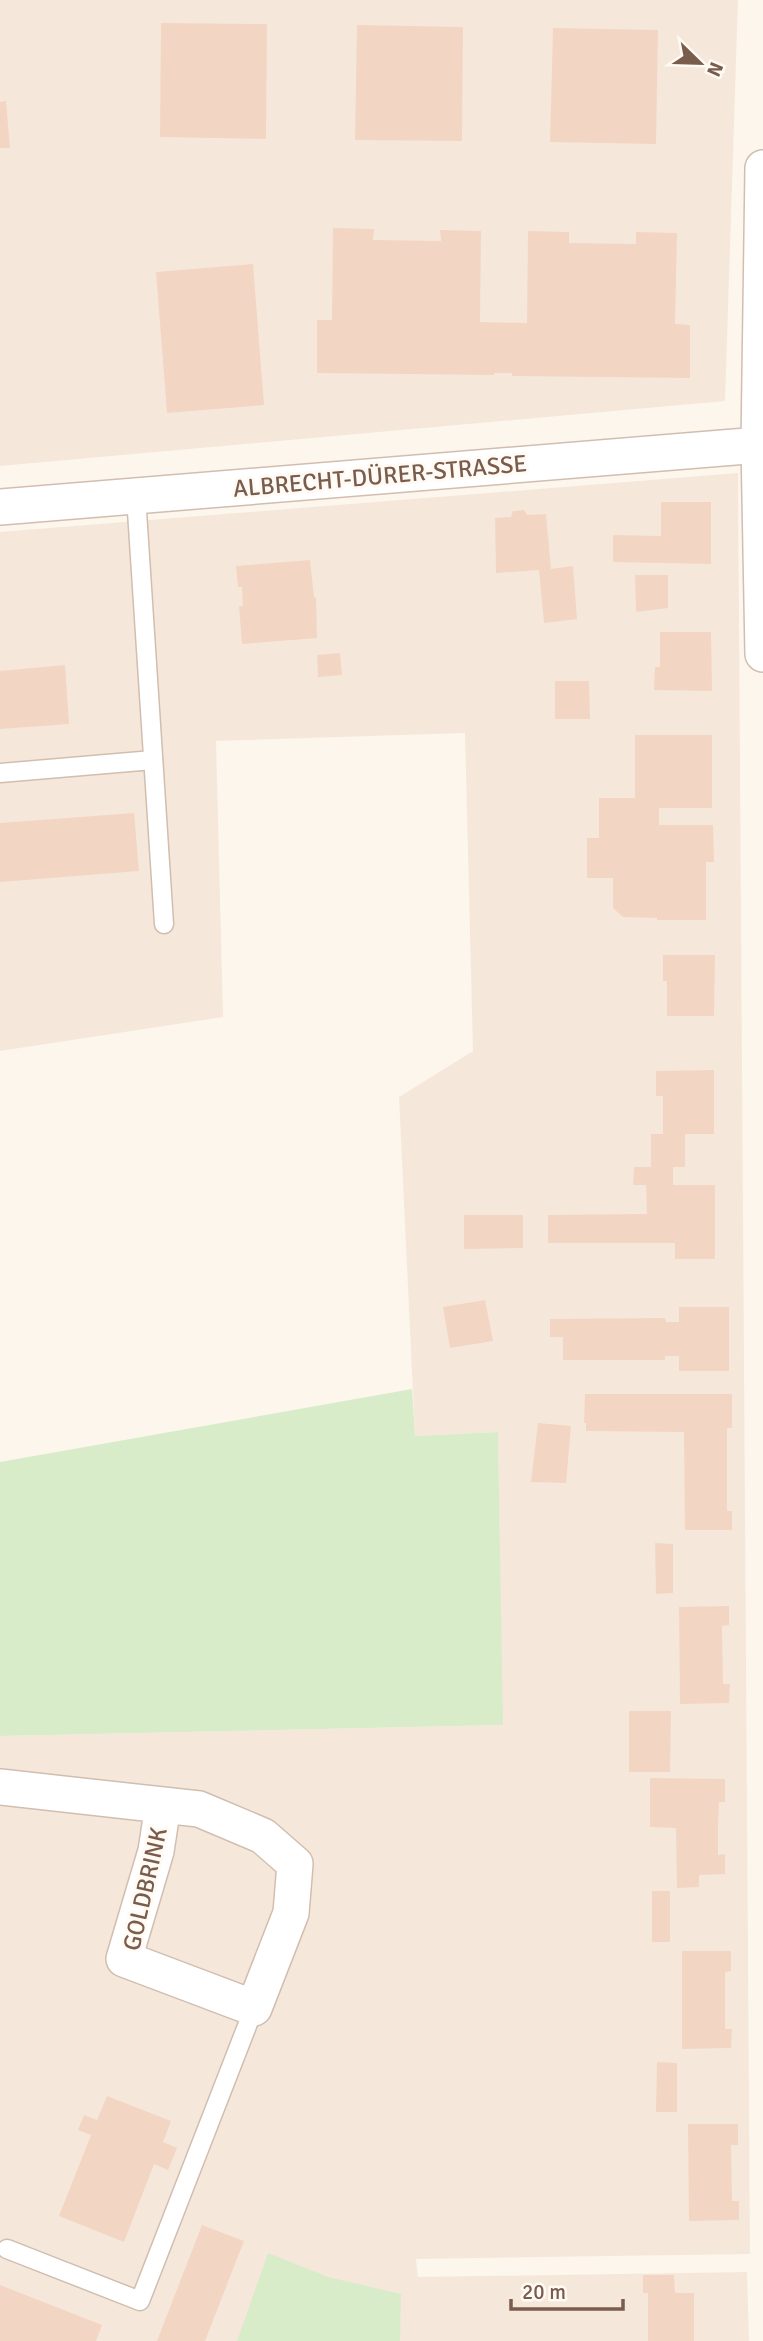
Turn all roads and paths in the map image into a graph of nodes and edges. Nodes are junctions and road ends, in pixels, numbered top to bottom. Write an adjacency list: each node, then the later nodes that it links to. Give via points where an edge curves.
1 (763, 168): 2 (street)
2 (759, 444): 3 (street, ALBRECHT-DÜRER-STRASSE); 5 (street)
3 (136, 496): 4 (street, ALBRECHT-DÜRER-STRASSE); 7 (lane)
4 (0, 507)
5 (763, 615): 6 (street)
6 (763, 654)
7 (153, 760): 8 (lane); 9 (lane)
8 (0, 773)
9 (164, 924)
10 (0, 1787): 11 (street, GOLDBRINK)
11 (163, 1805): 12 (street, GOLDBRINK, via 156,1851 124,1959); 12 (street, GOLDBRINK, via 199,1809 263,1836 295,1864 291,1913)
12 (254, 2008): 13 (lane, via 140,2301)
13 (7, 2249)

